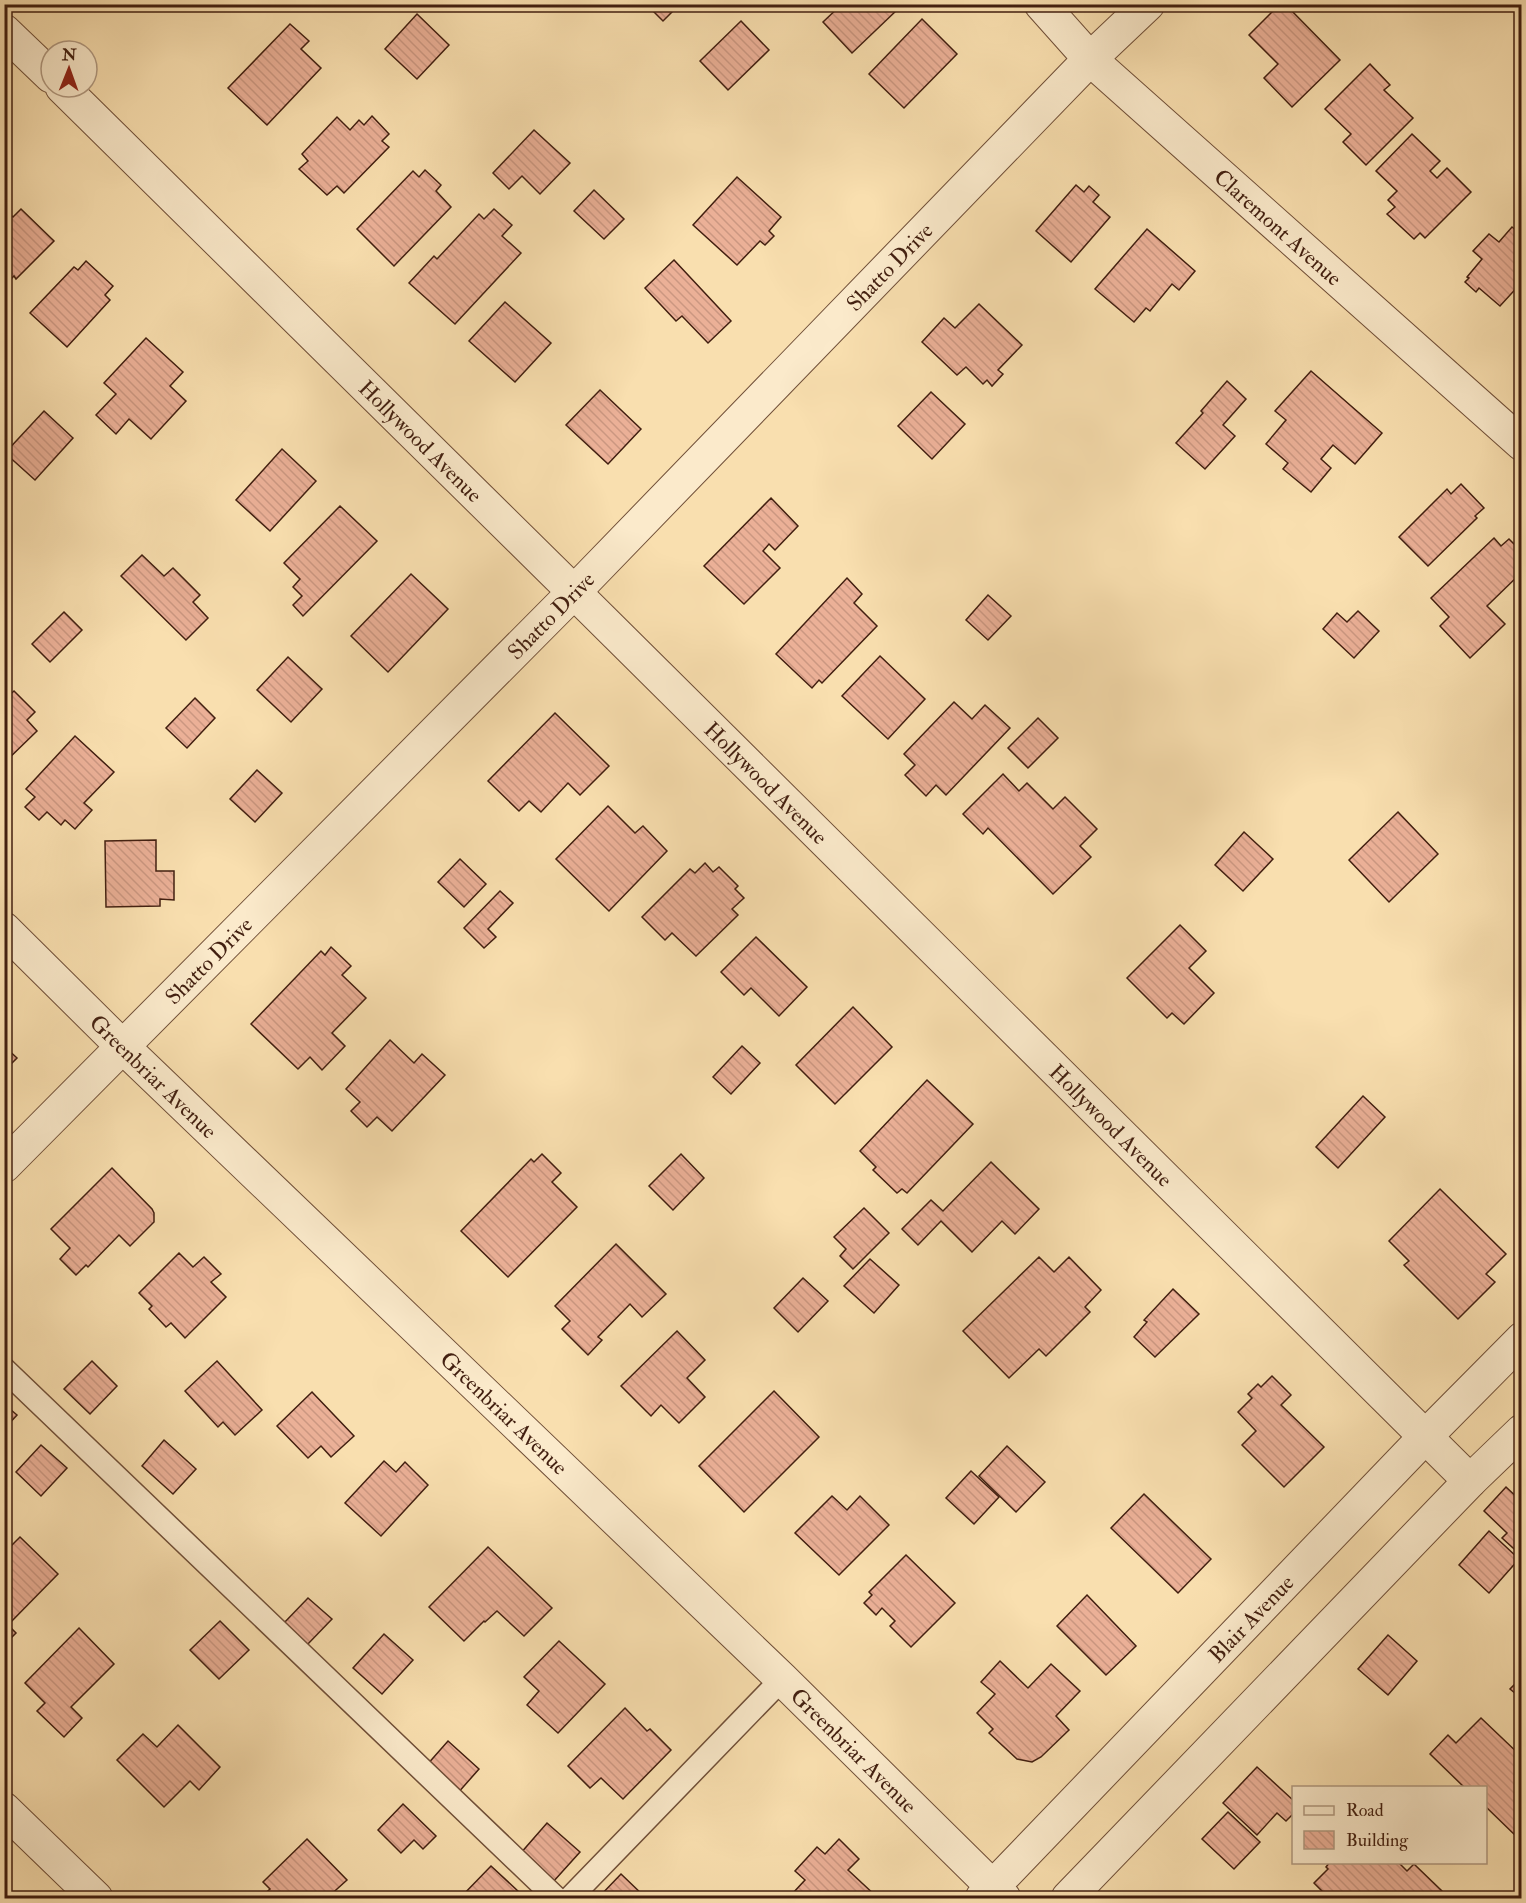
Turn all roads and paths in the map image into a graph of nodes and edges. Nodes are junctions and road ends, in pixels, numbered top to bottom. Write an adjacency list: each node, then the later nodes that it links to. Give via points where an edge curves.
1 (1041, 4): 4 (street, Claremont Avenue)
2 (1148, 4): 4 (street, Shatto Drive)
3 (4, 31): 5 (street)
4 (1090, 59): 7 (street, Claremont Avenue); 8 (street, Shatto Drive)
5 (39, 65)
6 (74, 99): 8 (street, Hollywood Avenue)
7 (1521, 444)
8 (574, 592): 10 (street, Shatto Drive); 15 (street, Hollywood Avenue)
9 (4, 929): 10 (street, Greenbriar Avenue)
10 (122, 1046): 11 (street, Shatto Drive); 17 (street, Greenbriar Avenue)
11 (4, 1166)
12 (1521, 1339): 15 (street, Blair Avenue)
13 (4, 1369): 21 (lane)
14 (1521, 1431): 16 (street)
15 (1425, 1437): 16 (street, Hollywood Avenue); 19 (street, Blair Avenue)
16 (1470, 1481): 23 (street)
17 (782, 1679): 19 (street, Greenbriar Avenue); 22 (lane)
18 (4, 1809): 20 (street)
19 (993, 1895)
20 (96, 1899)
21 (556, 1899)
22 (570, 1899)
23 (1068, 1899)

